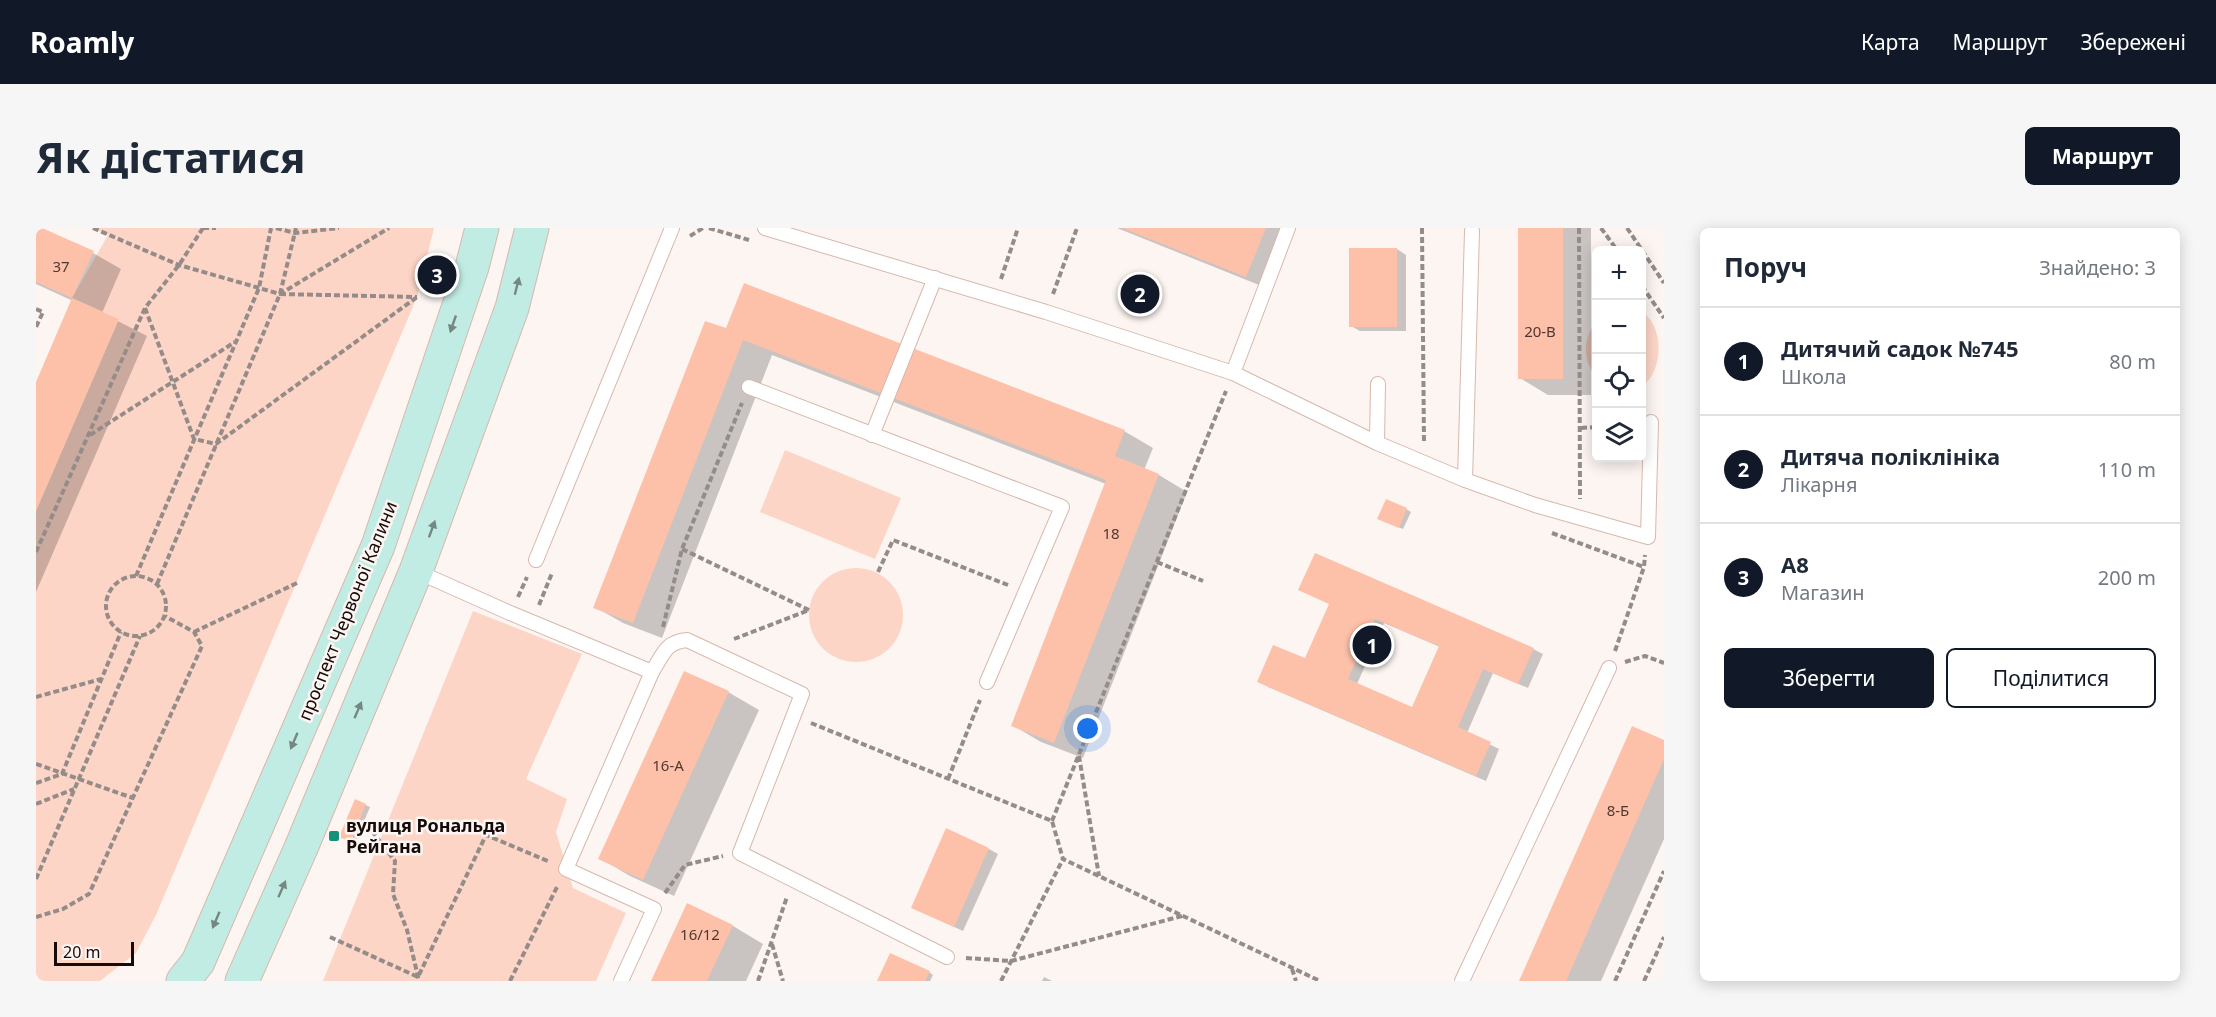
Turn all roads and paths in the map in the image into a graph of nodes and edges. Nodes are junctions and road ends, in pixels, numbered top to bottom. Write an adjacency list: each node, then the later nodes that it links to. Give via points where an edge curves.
1 (93, 228): 24 (path)
2 (203, 228): 3 (path); 24 (path)
3 (216, 228)
4 (271, 228): 27 (path)
5 (276, 228): 20 (path)
6 (339, 228): 20 (path)
7 (389, 228): 29 (path)
8 (482, 228): 110 (main road, проспект Червоної Калини, one-way to 110, via 378,546 198,962)
9 (532, 228): 61 (main road, one-way to 9, via 512,308)
10 (672, 228): 58 (lane)
11 (709, 228): 22 (path)
12 (765, 228): 25 (lane)
13 (1018, 228): 30 (path)
14 (1077, 228): 33 (path)
15 (1288, 228): 37 (lane)
16 (1422, 228): 51 (path)
17 (1578, 228): 45 (path)
18 (1601, 228): 23 (path)
19 (1627, 228): 26 (path)
20 (296, 230): 29 (path)
21 (1472, 231): 52 (lane)
22 (753, 241)
23 (1614, 246)
24 (180, 265): 27 (path); 31 (path)
25 (935, 278): 30 (lane); 46 (lane)
26 (1664, 283)
27 (259, 288): 29 (path); 36 (path)
28 (1646, 293): 34 (path)
29 (280, 294): 50 (path); 50 (path, via 417,297)
30 (996, 297): 33 (lane)
31 (146, 308): 47 (path); 48 (path)
32 (36, 309): 35 (path, via 43,312)
33 (1046, 312): 37 (lane)
34 (1664, 318)
35 (36, 327)
36 (236, 342): 47 (path); 48 (path)
37 (1233, 373): 41 (path); 49 (lane)
38 (1378, 384): 49 (lane)
39 (749, 387): 46 (lane); 56 (path)
40 (1215, 387): 41 (path)
41 (1226, 390): 42 (path); 59 (path)
42 (1237, 395)
43 (1651, 422): 55 (lane)
44 (1592, 427): 45 (path)
45 (1581, 428): 53 (path)
46 (872, 435): 67 (lane, via 1062,507)
47 (88, 436): 57 (path)
48 (194, 439): 50 (path); 63 (path)
49 (1377, 443): 51 (lane)
50 (216, 444): 66 (path)
51 (1425, 463): 52 (lane)
52 (1465, 480): 53 (lane)
53 (1580, 518): 55 (lane)
54 (1542, 528): 60 (path)
55 (1648, 537): 60 (path)
56 (682, 549): 73 (path, via 809,610); 76 (path)
57 (36, 552)
58 (536, 560): 68 (path)
59 (1156, 562): 64 (path); 81 (path)
60 (1644, 567): 75 (path)
61 (416, 571): 68 (lane); 111 (main road, one-way to 61)
62 (878, 572): 67 (path, via 893,540)
63 (136, 576): 66 (path); 70 (path, via 117,582 106,599 108,618)
64 (1203, 581)
65 (297, 583): 71 (path)
66 (157, 584): 69 (path, via 165,599)
67 (1025, 592): 78 (lane)
68 (510, 613): 76 (lane)
69 (165, 616): 71 (path); 72 (path, via 155,629)
70 (121, 632): 72 (path); 77 (path)
71 (194, 632): 88 (path, via 202,646)
72 (140, 636): 84 (path)
73 (708, 649): 76 (lane, via 687,640 678,641 669,645); 80 (lane, via 802,694)
74 (1664, 663): 75 (path, via 1645,656)
75 (1609, 668): 119 (lane)
76 (652, 672): 94 (lane)
77 (102, 679): 79 (path); 83 (path)
78 (987, 682): 85 (path)
79 (36, 696)
80 (794, 716): 85 (path); 92 (lane)
81 (1079, 754): 90 (path); 96 (path)
82 (36, 764): 83 (path)
83 (62, 774): 84 (path); 86 (path)
84 (79, 779): 87 (path); 88 (path)
85 (948, 779): 90 (path)
86 (36, 783)
87 (75, 789): 89 (path); 97 (path)
88 (133, 798): 102 (path, via 88,894 63,909)
89 (36, 804)
90 (1052, 821): 93 (path)
91 (372, 831): 109 (path, via 395,861 393,894 407,930)
92 (740, 853): 98 (lane); 100 (path, via 685,865)
93 (1063, 859): 96 (path); 107 (path)
94 (566, 869): 100 (lane); 109 (path, via 486,835); 112 (path)
95 (1664, 871): 99 (path)
96 (1099, 876): 101 (path)
97 (36, 879)
98 (793, 879): 105 (path); 106 (lane)
99 (1662, 880): 120 (path)
100 (654, 909): 113 (lane)
101 (1182, 916): 107 (path); 108 (path)
102 (36, 917)
103 (330, 937): 109 (path)
104 (1664, 937): 121 (path)
105 (772, 942): 114 (path); 115 (path)
106 (947, 957): 107 (path)
107 (1011, 961): 116 (path)
108 (1292, 969): 117 (path); 118 (path)
109 (418, 979)
110 (183, 981)
111 (242, 981)
112 (510, 981)
113 (621, 981)
114 (758, 981)
115 (783, 981)
116 (1001, 981)
117 (1296, 981)
118 (1320, 981)
119 (1462, 981)
120 (1615, 981)
121 (1644, 981)

